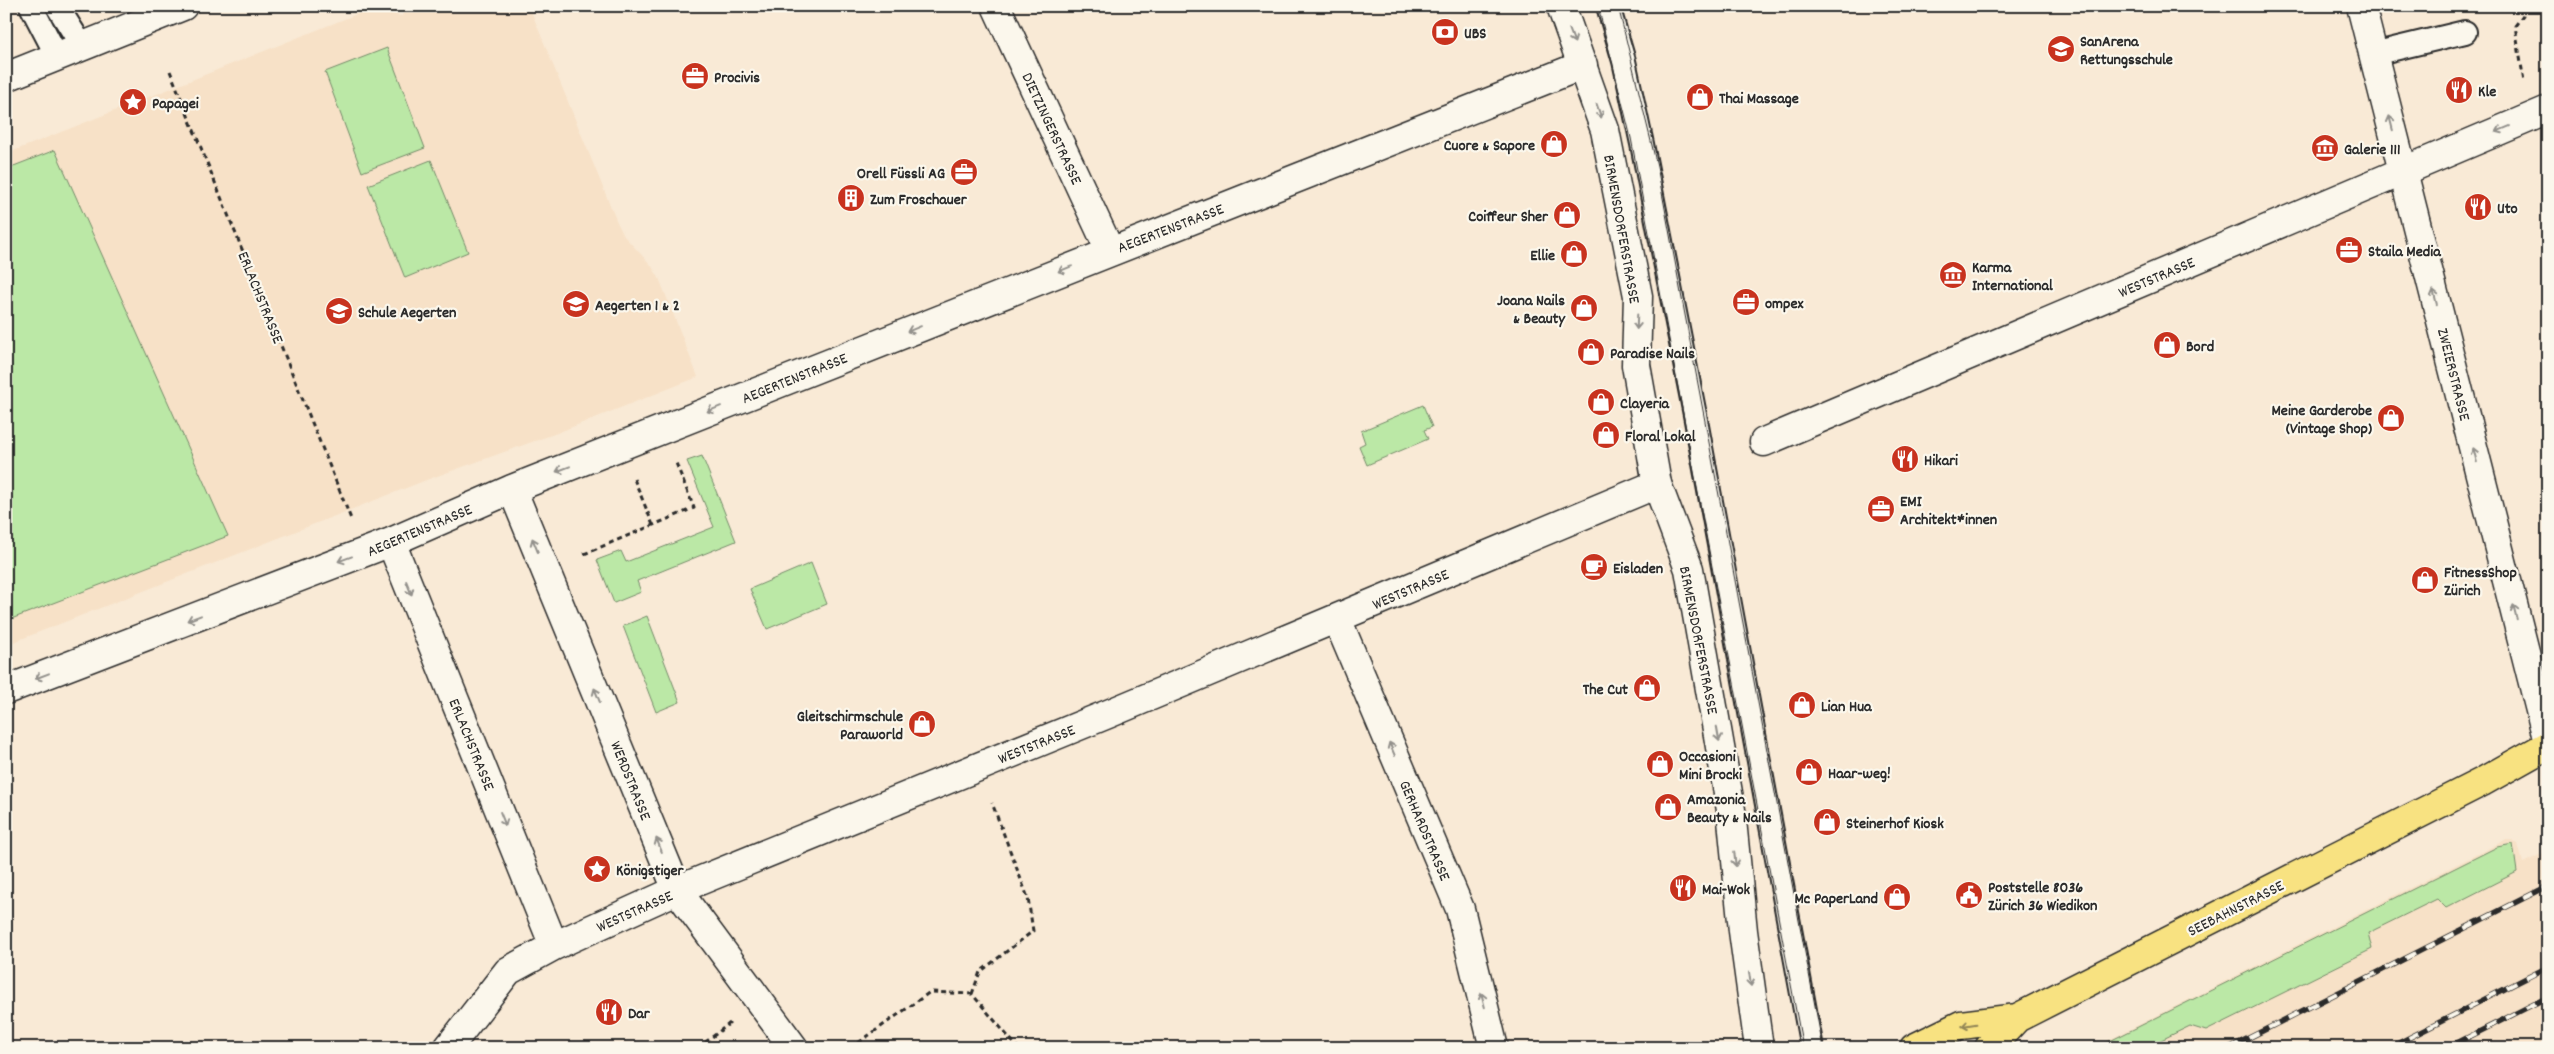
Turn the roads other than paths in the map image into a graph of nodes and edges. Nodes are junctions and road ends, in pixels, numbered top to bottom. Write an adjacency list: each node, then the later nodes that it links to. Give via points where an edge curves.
1 (31, 6): 11 (lane)
2 (57, 6): 9 (lane)
3 (183, 6): 9 (street)
4 (996, 6): 16 (street, DIETZINGERSTRASSE)
5 (1561, 6): 12 (street, BIRMENSDORFERSTRASSE, one-way to 12)
6 (1608, 6): 31 (lane, BIRMENSDORFERSTRASSE, via 1624,61 1646,164)
7 (2361, 6): 10 (street, ZWEIERSTRASSE)
8 (2465, 32): 10 (lane)
9 (82, 46): 11 (street)
10 (2374, 54): 15 (street, ZWEIERSTRASSE, one-way to 10)
11 (57, 56): 13 (street)
12 (1583, 65): 16 (street, AEGERTENSTRASSE); 18 (street, BIRMENSDORFERSTRASSE, one-way to 18, via 1605,130 1638,296 1636,365)
13 (6, 77)
14 (2548, 110): 15 (street, WESTSTRASSE, one-way to 15)
15 (2403, 171): 17 (street, WESTSTRASSE); 23 (street, ZWEIERSTRASSE, one-way to 15)
16 (1110, 251): 19 (street, AEGERTENSTRASSE, one-way to 19)
17 (1764, 442)
18 (1657, 484): 21 (street, WESTSTRASSE); 30 (street, BIRMENSDORFERSTRASSE, one-way to 30, via 1689,569 1731,810)
19 (512, 489): 20 (street, AEGERTENSTRASSE); 24 (street, WERDSTRASSE, one-way to 19)
20 (391, 542): 22 (street, AEGERTENSTRASSE, one-way to 22); 25 (street, ERLACHSTRASSE, one-way to 25)
21 (1337, 619): 24 (street, WESTSTRASSE); 29 (street, GERHARDSTRASSE, one-way to 21, via 1460,909)
22 (6, 690)
23 (2548, 744): 26 (main road, SEEBAHNSTRASSE, via 2482,782)
24 (677, 890): 25 (street, WESTSTRASSE); 28 (street, WERDSTRASSE)
25 (554, 946): 27 (street, WESTSTRASSE, via 508,971)
26 (2017, 1018): 32 (main road, SEEBAHNSTRASSE, one-way to 32, via 1961,1026); 33 (main road)
27 (448, 1048)
28 (794, 1048)
29 (1494, 1048)
30 (1759, 1048)
31 (1812, 1048)
32 (1914, 1048)
33 (1990, 1048)

